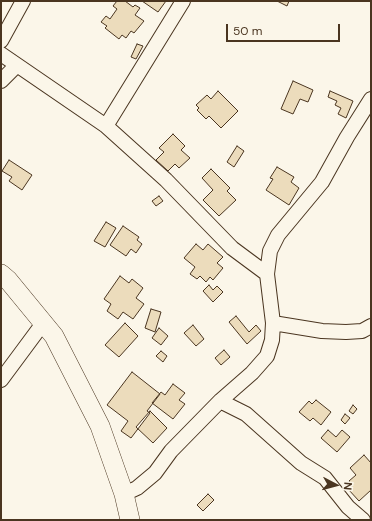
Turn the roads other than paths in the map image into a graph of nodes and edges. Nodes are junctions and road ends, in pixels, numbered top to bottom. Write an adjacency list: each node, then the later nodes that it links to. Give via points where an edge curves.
1 (23, 1): 3 (street)
2 (183, 1): 8 (street)
3 (1, 41)
4 (1, 54): 5 (street)
5 (17, 65): 6 (street); 8 (street)
6 (1, 81)
7 (371, 99): 10 (street, via 322,182 278,235 270,251)
8 (106, 126): 10 (street, via 166,180 232,248)
9 (1, 274): 11 (street)
10 (267, 274): 12 (street)
11 (44, 322): 14 (street); 16 (street, via 54,336 100,426)
12 (273, 323): 13 (street, via 346,332 362,331); 15 (street, via 268,356)
13 (371, 326)
14 (1, 380)
15 (220, 402): 16 (street, via 171,451 155,472 137,488); 18 (street, via 246,414 301,463 325,478 348,507)
16 (124, 494): 17 (street)
17 (130, 520)
18 (363, 520)

